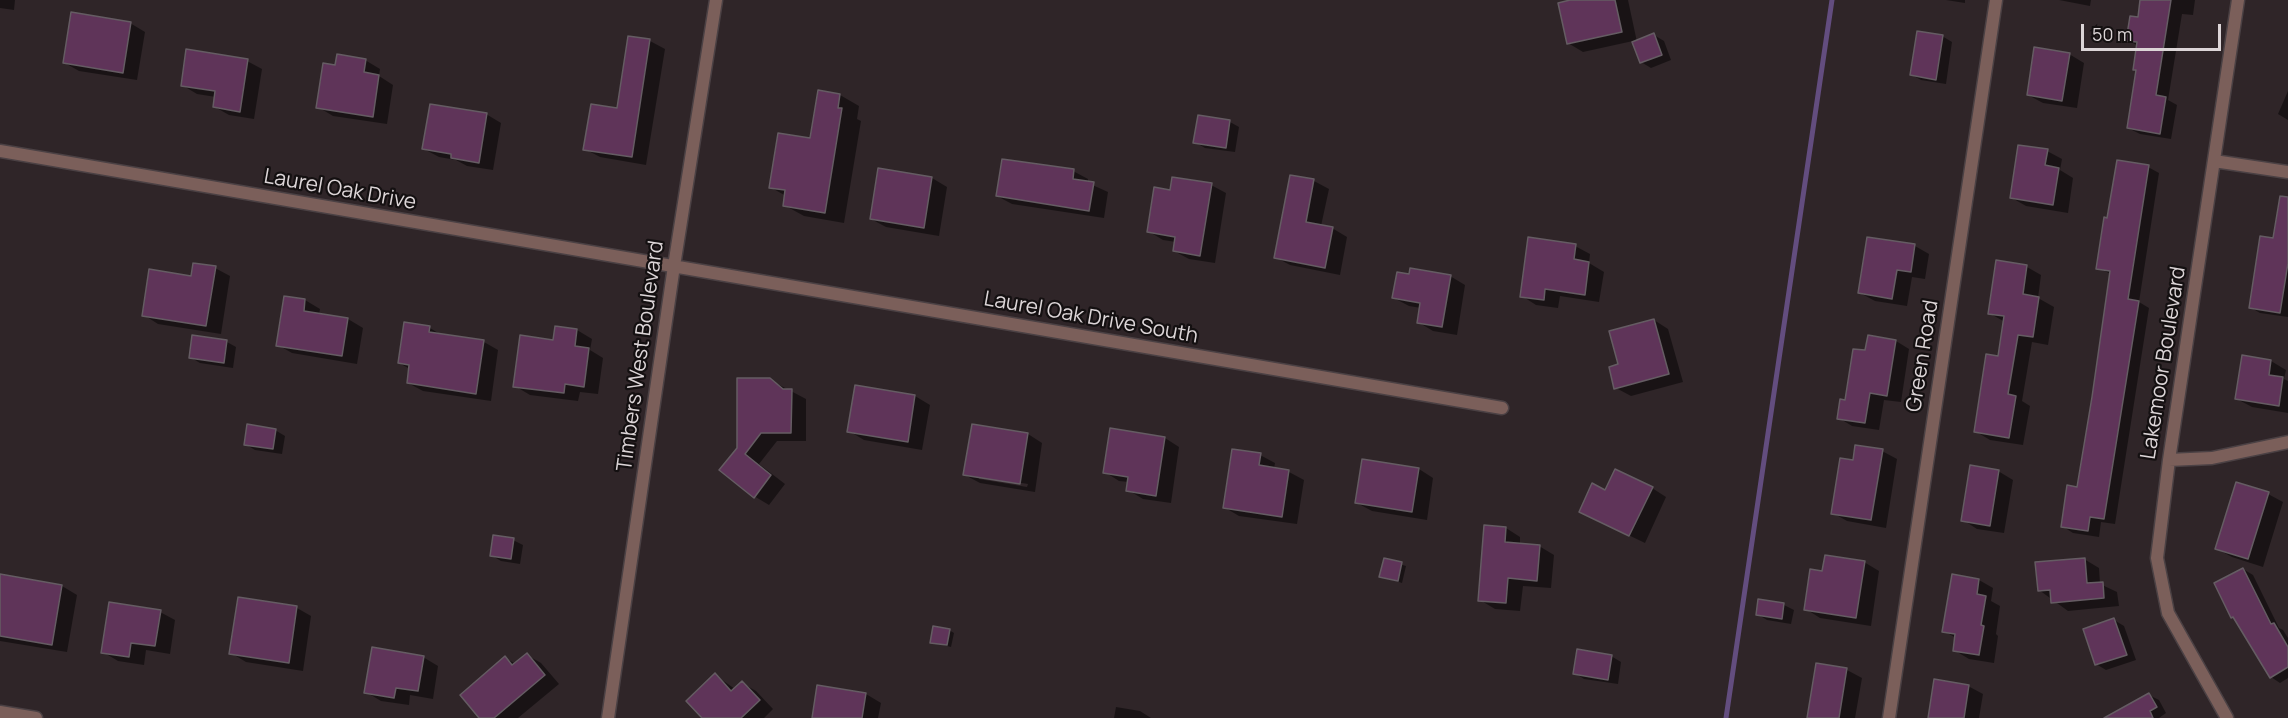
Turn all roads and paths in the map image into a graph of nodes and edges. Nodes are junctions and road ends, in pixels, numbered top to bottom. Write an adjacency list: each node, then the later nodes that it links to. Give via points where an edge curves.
1 (716, 0): 7 (street, Timbers West Boulevard)
2 (1996, 0): 14 (street, Green Road)
3 (2238, 0): 5 (street, Lakemoor Boulevard)
4 (0, 151): 7 (street, Laurel Oak Drive)
5 (2214, 161): 6 (street); 10 (street, Lakemoor Boulevard)
6 (2288, 172)
7 (674, 266): 8 (street, Laurel Oak Drive South); 13 (street, Timbers West Boulevard)
8 (1502, 408)
9 (2288, 442): 10 (street, via 2212,458)
10 (2169, 460): 15 (street, Lakemoor Boulevard, via 2157,558 2168,613)
11 (0, 712): 12 (street)
12 (36, 718)
13 (608, 718)
14 (1889, 718)
15 (2227, 718)

